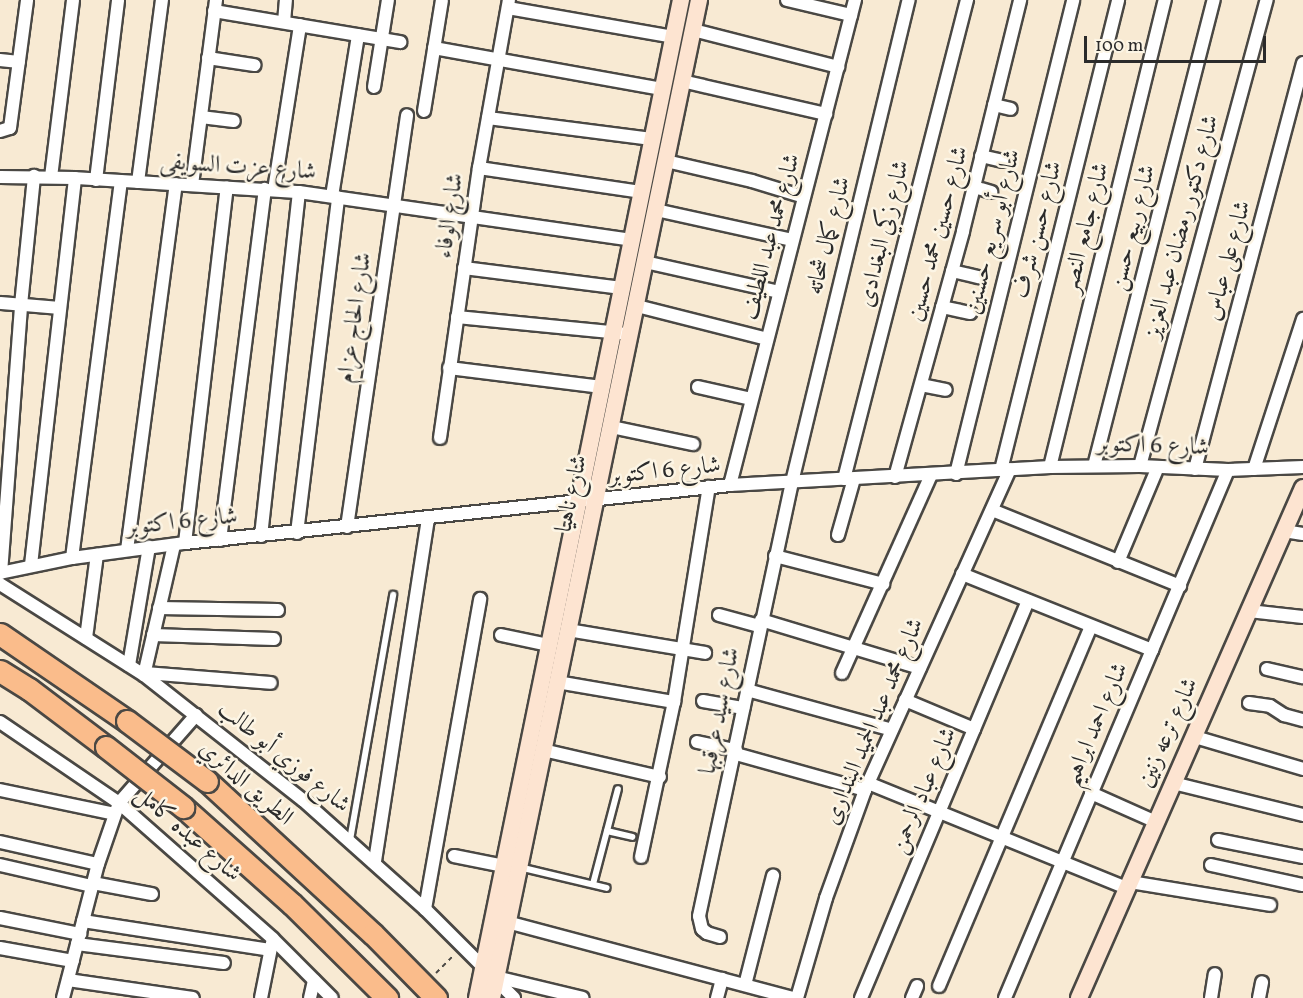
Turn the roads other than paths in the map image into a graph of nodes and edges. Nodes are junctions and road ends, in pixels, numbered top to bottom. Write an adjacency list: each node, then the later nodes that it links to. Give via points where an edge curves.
1 (21, 0): 2 (street)
2 (27, 0): 35 (street)
3 (73, 0): 58 (street)
4 (118, 0): 60 (street)
5 (162, 0): 62 (street)
6 (286, 0): 24 (street)
7 (388, 0): 29 (street)
8 (442, 0): 31 (street)
9 (681, 0): 28 (main road, شارع ناهيا)
10 (699, 0): 26 (main road, شارع ناهيا)
11 (787, 0): 23 (street)
12 (855, 0): 23 (street, شارع محمد عبد اللطيف)
13 (909, 0): 117 (street, شارع كمال شحاته)
14 (967, 0): 116 (street, شارع زكي البغدادى)
15 (1020, 0): 42 (street, شارع حسين محمد حسين)
16 (1073, 0): 113 (street, شارع أبو سريع حسنين)
17 (1118, 0): 110 (street, شارع حسن شرف)
18 (1166, 0): 106 (street, شارع جامع النصر)
19 (1214, 0): 104 (street, شارع ربيع حسن)
20 (1267, 0): 105 (street, شارع دكتور رمضان عبد العزيز)
21 (509, 4): 28 (street); 33 (street, شارع الوفاء)
22 (215, 5): 24 (street); 32 (street)
23 (851, 15): 38 (street, شارع محمد عبد اللطيف)
24 (284, 22): 25 (street)
25 (300, 25): 27 (street); 67 (street)
26 (693, 30): 38 (street); 39 (main road, شارع ناهيا)
27 (358, 35): 29 (street); 71 (street)
28 (674, 37): 41 (main road, شارع ناهيا)
29 (382, 39): 30 (street); 40 (street)
30 (400, 42)
31 (434, 48): 33 (street); 44 (street)
32 (208, 58): 37 (street); 47 (street)
33 (499, 59): 41 (street); 48 (street, شارع الوفاء)
34 (0, 60): 35 (street)
35 (19, 62): 50 (street)
36 (1303, 63): 109 (street, شارع على عباس)
37 (254, 65)
38 (838, 67): 45 (street, شارع محمد عبد اللطيف)
39 (682, 81): 45 (street); 53 (main road, شارع ناهيا)
40 (374, 87)
41 (663, 89): 51 (main road, شارع ناهيا)
42 (994, 105): 43 (street); 52 (street, شارع حسين محمد حسين)
43 (1011, 109)
44 (424, 111)
45 (826, 114): 72 (street, شارع محمد عبد اللطيف)
46 (407, 115): 73 (street, شارع الحاج عزام)
47 (201, 117): 49 (street); 64 (street)
48 (488, 118): 51 (street); 55 (street, شارع الوفاء)
49 (234, 121)
50 (5, 128)
51 (652, 139): 69 (main road, شارع ناهيا)
52 (981, 156): 54 (street); 66 (street, شارع حسين محمد حسين)
53 (666, 161): 72 (street); 74 (main road, شارع ناهيا)
54 (1002, 161)
55 (479, 168): 69 (street); 75 (street, شارع الوفاء)
56 (34, 176): 57 (street, شارع عزت السويفى); 58 (street, شارع عزت السويفى); 85 (street)
57 (0, 177)
58 (51, 177): 59 (street, شارع عزت السويفى)
59 (75, 178): 60 (street, شارع عزت السويفى); 88 (street)
60 (96, 180): 61 (street, شارع عزت السويفى)
61 (121, 181): 62 (street, شارع عزت السويفى); 137 (street)
62 (138, 182): 63 (street, شارع عزت السويفى)
63 (176, 184): 64 (street, شارع عزت السويفى); 134 (street)
64 (192, 185): 65 (street, شارع عزت السويفى)
65 (227, 187): 67 (street, شارع عزت السويفى); 132 (street)
66 (974, 187): 70 (street); 80 (street, شارع حسين محمد حسين)
67 (269, 190): 68 (street, شارع عزت السويفى); 131 (street)
68 (299, 192): 71 (street, شارع عزت السويفى); 130 (street)
69 (642, 192): 76 (main road, شارع ناهيا)
70 (991, 192)
71 (335, 197): 73 (street, شارع عزت السويفى); 127 (street)
72 (804, 197): 77 (street, شارع محمد عبد اللطيف)
73 (394, 206): 75 (street, شارع عزت السويفى); 125 (street, شارع الحاج عزام)
74 (656, 210): 77 (street); 78 (main road, شارع ناهيا)
75 (471, 219): 76 (street, شارع عزت السويفى); 79 (street, شارع الوفاء)
76 (632, 240): 82 (main road, شارع ناهيا)
77 (792, 240): 83 (street, شارع محمد عبد اللطيف)
78 (645, 262): 83 (street); 86 (main road, شارع ناهيا)
79 (464, 268): 82 (street); 90 (street, شارع الوفاء)
80 (952, 271): 81 (street); 87 (street, شارع حسين محمد حسين)
81 (979, 277)
82 (622, 288): 92 (main road, شارع ناهيا)
83 (779, 292): 94 (street, شارع محمد عبد اللطيف)
84 (0, 303): 85 (street)
85 (21, 305): 88 (street); 141 (street)
86 (637, 306): 93 (main road, شارع ناهيا); 94 (street)
87 (942, 307): 89 (street); 96 (street, شارع حسين محمد حسين)
88 (60, 308): 139 (street)
89 (970, 313)
90 (457, 317): 92 (street); 95 (street, شارع الوفاء)
91 (1303, 319): 112 (street)
92 (613, 332): 93 (street); 97 (main road, شارع ناهيا)
93 (631, 334): 101 (main road, شارع ناهيا)
94 (767, 339): 100 (street, شارع محمد عبد اللطيف)
95 (449, 368): 97 (street); 102 (street, شارع الوفاء)
96 (921, 385): 99 (street); 115 (street, شارع حسين محمد حسين)
97 (602, 387): 122 (main road, شارع ناهيا)
98 (698, 387): 100 (street)
99 (946, 390)
100 (751, 399): 118 (street, شارع محمد عبد اللطيف)
101 (612, 427): 103 (street); 121 (main road, شارع ناهيا)
102 (440, 438)
103 (693, 444)
104 (1094, 466): 105 (street, شارع 6 اكتوبر); 106 (street, شارع 6 اكتوبر)
105 (1140, 466): 107 (street, شارع 6 اكتوبر)
106 (1050, 467): 110 (street, شارع 6 اكتوبر)
107 (1158, 467): 109 (street, شارع 6 اكتوبر); 138 (street)
108 (1303, 467): 112 (street, شارع 6 اكتوبر)
109 (1196, 469): 111 (street, شارع 6 اكتوبر)
110 (1006, 470): 113 (street, شارع 6 اكتوبر); 123 (street, شارع محمد عبد الحميد البندارى)
111 (1228, 470): 112 (street, شارع 6 اكتوبر); 143 (street, شارع احمد ابراهيم)
112 (1254, 470)
113 (956, 474): 114 (street, شارع 6 اكتوبر)
114 (931, 475): 115 (street, شارع 6 اكتوبر); 142 (street)
115 (895, 477): 116 (street, شارع 6 اكتوبر)
116 (849, 479): 117 (street, شارع 6 اكتوبر); 129 (street, شارع زكي البغدادى)
117 (792, 482): 118 (street, شارع 6 اكتوبر); 136 (street, شارع سيد عرقبها)
118 (730, 485): 119 (street, شارع 6 اكتوبر)
119 (710, 487): 121 (street, شارع 6 اكتوبر); 162 (street)
120 (1303, 488): 126 (main road, شارع ترعه زنين)
121 (596, 500): 122 (street, شارع 6 اكتوبر); 154 (main road, شارع ناهيا)
122 (578, 502): 124 (street, شارع 6 اكتوبر); 160 (main road, شارع ناهيا)
123 (992, 510): 138 (street); 140 (street, شارع محمد عبد الحميد البندارى)
124 (428, 517): 125 (street, شارع 6 اكتوبر); 210 (street)
125 (347, 527): 127 (street, شارع 6 اكتوبر)
126 (1284, 531): 128 (street); 149 (main road, شارع ترعه زنين)
127 (297, 533): 130 (street, شارع 6 اكتوبر)
128 (1303, 534)
129 (838, 535)
130 (261, 536): 131 (street, شارع 6 اكتوبر)
131 (220, 540): 132 (street, شارع 6 اكتوبر)
132 (179, 544): 133 (street, شارع 6 اكتوبر); 147 (street)
133 (149, 547): 134 (street, شارع 6 اكتوبر); 165 (street)
134 (127, 550): 135 (street, شارع 6 اكتوبر)
135 (97, 555): 137 (street, شارع 6 اكتوبر); 158 (street)
136 (775, 556): 142 (street); 152 (street, شارع سيد عرقبها)
137 (72, 558): 139 (street, شارع 6 اكتوبر)
138 (1118, 562): 143 (street)
139 (31, 565): 141 (street, شارع 6 اكتوبر)
140 (962, 574): 146 (street); 166 (street, شارع محمد عبد الحميد البندارى)
141 (0, 576): 158 (street, شارع فوزي أبو طالب)
142 (882, 584): 161 (street)
143 (1180, 586): 163 (street, شارع احمد ابراهيم)
144 (393, 595): 204 (lane)
145 (480, 599): 224 (street)
146 (1028, 601): 153 (street); 184 (street, شارع عباد الرحمن)
147 (159, 608): 148 (street); 156 (street)
148 (278, 610)
149 (1249, 611): 151 (street); 186 (main road, شارع ترعه زنين)
150 (719, 615): 152 (street)
151 (1303, 617)
152 (760, 623): 161 (street); 174 (street, شارع سيد عرقبها)
153 (1091, 627): 163 (street); 203 (street)
154 (568, 630): 162 (street); 172 (main road, شارع ناهيا)
155 (0, 634): 242 (highway, الطريق الدائري, bridge, via 207,781 374,934)
156 (153, 635): 159 (street); 170 (street)
157 (501, 635): 160 (street)
158 (86, 638): 165 (street, شارع فوزي أبو طالب)
159 (274, 639)
160 (549, 645): 180 (main road, شارع ناهيا)
161 (853, 648): 166 (street); 169 (street)
162 (684, 650): 164 (street); 177 (street)
163 (1152, 650): 196 (street, شارع احمد ابراهيم)
164 (705, 653)
165 (129, 665): 170 (street, شارع فوزي أبو طالب)
166 (920, 668): 175 (street, شارع محمد عبد الحميد البندارى)
167 (1267, 669): 171 (street)
168 (0, 671): 251 (highway, bridge, via 183,807 292,904)
169 (842, 673)
170 (144, 674): 173 (street); 181 (street, شارع فوزي أبو طالب)
171 (1303, 677)
172 (557, 682): 177 (street); 180 (main road, شارع ناهيا)
173 (271, 683)
174 (747, 690): 179 (street, شارع سيد عرقبها); 185 (street)
175 (905, 700): 184 (street); 185 (street, شارع محمد عبد الحميد البندارى)
176 (703, 701): 179 (street)
177 (674, 702): 191 (street)
178 (1249, 703): 182 (street, via 1270,706)
179 (743, 708): 189 (street, شارع سيد عرقبها)
180 (544, 711): 188 (main road, شارع ناهيا); 215 (main road, شارع ناهيا)
181 (196, 715): 197 (street); 204 (street, شارع فوزي أبو طالب)
182 (1303, 720)
183 (0, 722): 197 (street, شارع عبده كامل)
184 (974, 729): 198 (street, شارع عباد الرحمن)
185 (892, 730): 193 (street, شارع محمد عبد الحميد البندارى)
186 (1195, 737): 190 (street); 192 (main road, شارع ترعه زنين)
187 (697, 742): 189 (street)
188 (543, 750): 191 (street); 215 (main road, شارع ناهيا)
189 (736, 752): 193 (street); 228 (street, شارع سيد عرقبها, via 699,916 702,929)
190 (1303, 769)
191 (660, 777): 208 (street)
192 (1173, 783): 199 (street); 200 (main road, شارع ترعه زنين)
193 (867, 787): 198 (street); 257 (street, شارع محمد عبد الحميد البندارى)
194 (618, 789): 201 (lane)
195 (0, 790): 197 (street)
196 (1091, 793): 200 (street); 211 (street, شارع احمد ابراهيم)
197 (117, 809): 212 (street); 230 (street, شارع عبده كامل)
198 (939, 812): 203 (street); 258 (street, شارع عباد الرحمن)
199 (1303, 815)
200 (1156, 822): 219 (main road, شارع ترعه زنين)
201 (607, 831): 202 (lane); 218 (lane)
202 (632, 837)
203 (1001, 837): 211 (street); 241 (street)
204 (350, 840): 210 (street, شارع فوزي أبو طالب)
205 (1218, 840): 209 (street)
206 (0, 842): 212 (street)
207 (454, 856): 215 (street)
208 (641, 857)
209 (1303, 857)
210 (375, 861): 224 (street, شارع فوزي أبو طالب)
211 (1060, 862): 219 (street); 259 (street, شارع احمد ابراهيم)
212 (98, 864): 217 (street)
213 (0, 865): 217 (street)
214 (1211, 865): 220 (street)
215 (512, 866): 218 (lane); 227 (main road, شارع ناهيا); 234 (main road, شارع ناهيا)
216 (773, 876): 240 (street)
217 (93, 884): 222 (street); 226 (street)
218 (593, 884): 221 (lane)
219 (1129, 885): 223 (street); 260 (main road, شارع ترعه زنين)
220 (1303, 885)
221 (607, 888)
222 (152, 894)
223 (1270, 905)
224 (425, 909): 234 (street, شارع فوزي أبو طالب)
225 (0, 918): 229 (street)
226 (83, 921): 229 (street); 230 (street)
227 (507, 922): 234 (main road, شارع ناهيا); 236 (street)
228 (720, 937)
229 (78, 939): 232 (street); 233 (street)
230 (271, 944): 238 (street, شارع عبده كامل); 248 (street)
231 (0, 948): 232 (street)
232 (73, 961): 237 (street)
233 (224, 963)
234 (492, 974): 252 (main road, شارع ناهيا); 253 (main road, شارع ناهيا); 254 (street, شارع فوزي أبو طالب); 255 (street)
235 (1215, 974): 261 (street)
236 (722, 979): 240 (street); 256 (street)
237 (68, 980): 243 (street); 246 (street)
238 (314, 980): 249 (street); 250 (street, شارع عبده كامل)
239 (1262, 982): 262 (street)
240 (745, 985): 244 (street)
241 (939, 986)
242 (430, 991)
243 (108, 992): 245 (street)
244 (767, 995): 257 (street)
245 (158, 996): 247 (street)
246 (63, 998)
247 (193, 998)
248 (261, 998)
249 (310, 998)
250 (332, 998)
251 (387, 998)
252 (477, 998)
253 (492, 998)
254 (514, 998)
255 (583, 998)
256 (717, 998)
257 (795, 998)
258 (861, 998)
259 (1005, 998)
260 (1079, 998)
261 (1211, 998)
262 (1259, 998)

